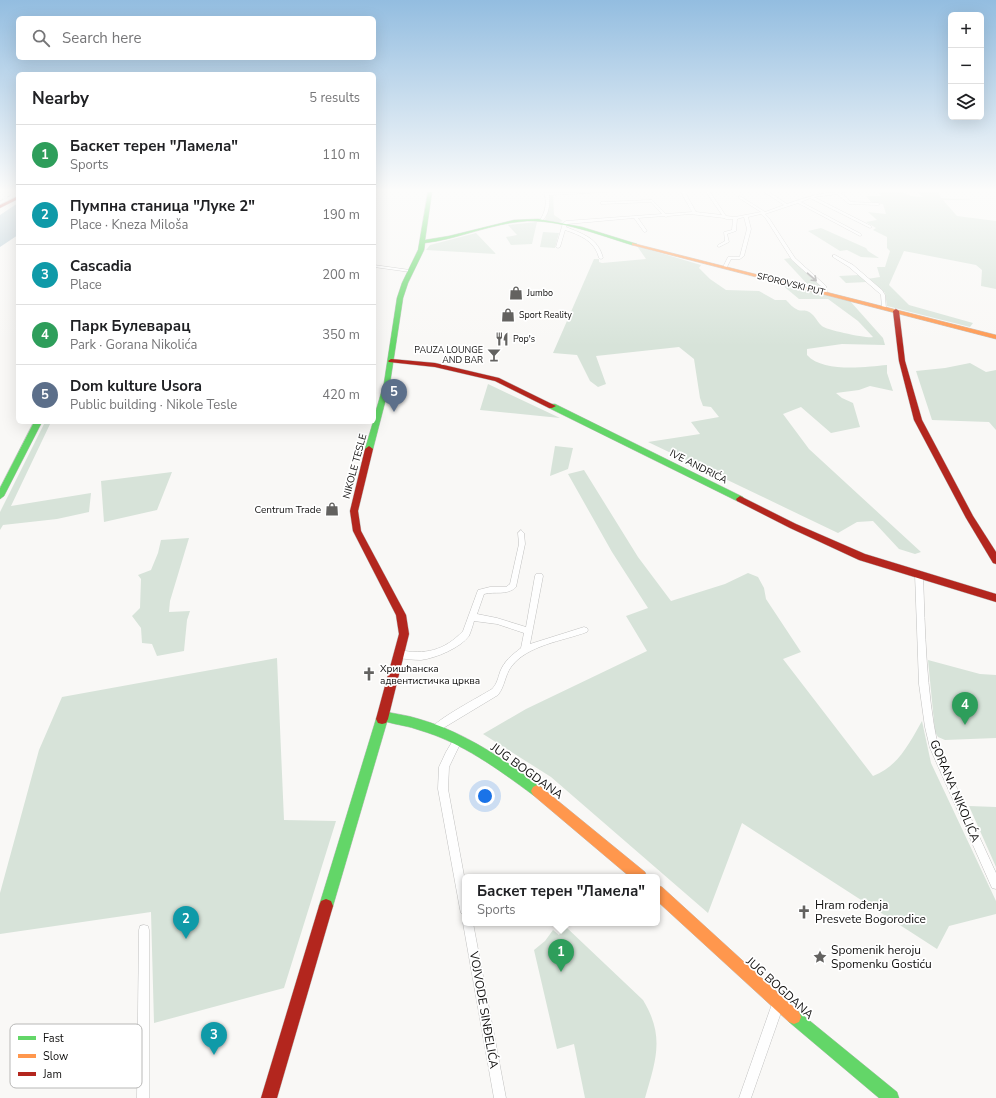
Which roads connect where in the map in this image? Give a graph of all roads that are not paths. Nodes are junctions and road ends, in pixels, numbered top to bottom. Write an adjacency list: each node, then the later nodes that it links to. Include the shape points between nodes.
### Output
1 (422, 243): 14 (street, NIKOLE TESLE)
2 (559, 243): 9 (street)
3 (595, 243): 11 (street)
4 (632, 243): 13 (street, SFOROVSKI PUT)
5 (725, 243): 8 (street)
6 (745, 243): 13 (street, via 742,256 729,258)
7 (783, 243): 15 (street, one-way to 15, via 793,259 824,287)
8 (719, 246)
9 (558, 247)
10 (834, 256): 16 (street, via 851,266 880,291 883,295)
11 (602, 258)
12 (376, 266): 14 (street)
13 (725, 267): 15 (street, SFOROVSKI PUT)
14 (410, 271): 19 (street, NIKOLE TESLE, via 398,304)
15 (825, 293): 16 (street, SFOROVSKI PUT)
16 (884, 308): 17 (street, SFOROVSKI PUT)
17 (896, 311): 18 (street, SFOROVSKI PUT); 25 (street, via 902,361 918,420 970,518)
18 (996, 337)
19 (391, 361): 21 (street, NIKOLE TESLE); 26 (street, IVE ANDRIĆA, via 442,367 506,383 862,558)
20 (37, 424): 23 (street)
21 (376, 424)
22 (376, 424): 33 (street, NIKOLE TESLE, via 355,503 354,520 362,541 404,622)
23 (0, 496)
24 (521, 533): 29 (street, via 522,544 512,588 489,588 481,592)
25 (996, 560)
26 (919, 574): 28 (street, IVE ANDRIĆA); 38 (street, GORANA NIKOLIĆA, via 922,667 934,748)
27 (539, 576): 31 (street)
28 (996, 598)
29 (472, 617): 31 (street, via 497,620); 33 (street, via 466,633 454,644 426,656)
30 (584, 630): 32 (street)
31 (528, 631): 32 (street)
32 (525, 650): 35 (street, via 508,665 495,692)
33 (399, 654): 34 (street, NIKOLE TESLE)
34 (382, 716): 35 (street, JUG BOGDANA, via 404,719); 45 (street, NIKOLE TESLE)
35 (435, 729): 36 (street, JUG BOGDANA)
36 (458, 740): 37 (street, JUG BOGDANA, via 525,783); 39 (street, via 444,767 443,788)
37 (636, 874)
38 (996, 884)
39 (462, 892)
40 (660, 895): 43 (street, JUG BOGDANA)
41 (469, 926): 46 (street, VOJVODE SINĐELIĆA)
42 (144, 930): 44 (street)
43 (778, 1004): 47 (street); 48 (street, JUG BOGDANA)
44 (143, 1098)
45 (269, 1098)
46 (500, 1098)
47 (745, 1098)
48 (891, 1098)

